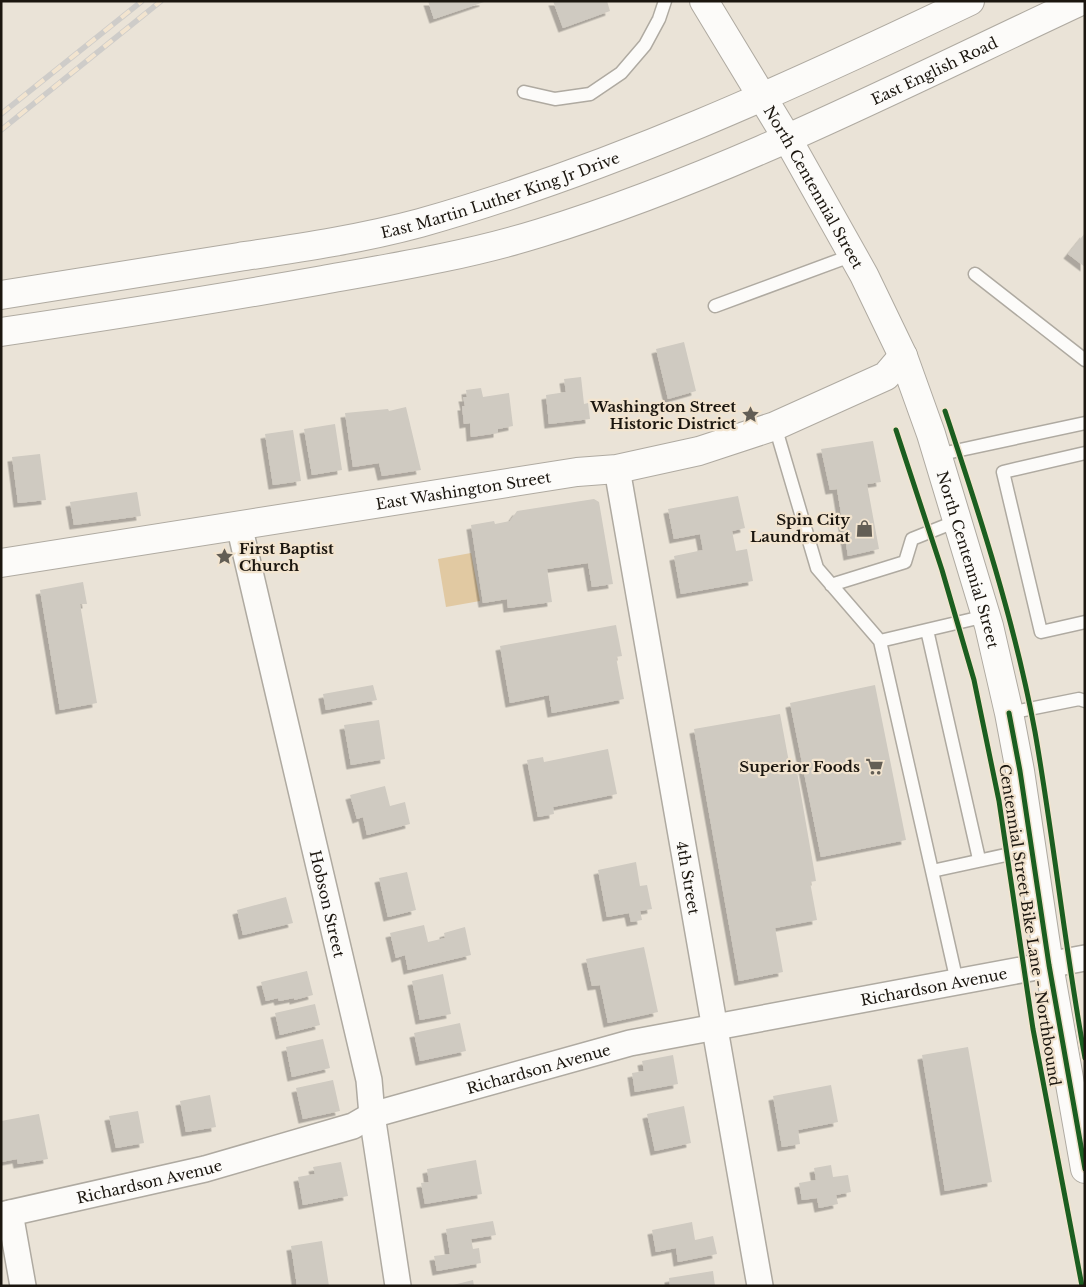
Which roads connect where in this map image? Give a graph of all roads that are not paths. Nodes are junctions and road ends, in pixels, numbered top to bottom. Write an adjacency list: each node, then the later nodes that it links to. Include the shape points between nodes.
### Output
1 (664, 1): 5 (lane, via 659,19 645,45 622,73 590,94 556,99)
2 (704, 1): 6 (main road, North Centennial Street)
3 (970, 1): 6 (main road, East Martin Luther King Jr Drive)
4 (1080, 1): 7 (main road, East English Road)
5 (524, 92)
6 (762, 97): 7 (main road, North Centennial Street); 10 (main road, East Martin Luther King Jr Drive, via 576,173 418,224 316,245)
7 (787, 138): 8 (main road, North Centennial Street); 12 (main road, via 698,178 618,208 455,256 174,306)
8 (853, 255): 11 (lane); 13 (main road, North Centennial Street)
9 (975, 274): 14 (lane)
10 (1, 295)
11 (715, 306)
12 (1, 332)
13 (903, 356): 16 (main road, East Washington Street, via 886,376); 18 (main road, North Centennial Street)
14 (1085, 360)
15 (1085, 423): 18 (lane)
16 (774, 426): 19 (main road, East Washington Street, via 699,451); 23 (lane, via 817,568)
17 (1085, 453): 25 (lane, via 1002,472 1041,632)
18 (937, 455): 20 (main road, North Centennial Street)
19 (617, 469): 21 (main road, East Washington Street, via 577,472); 36 (street, 4th Street)
20 (957, 521): 23 (lane, via 912,539 905,562); 24 (main road, North Centennial Street)
21 (239, 525): 22 (main road, East Washington Street); 37 (street, Hobson Street, via 369,1080)
22 (1, 563)
23 (831, 585): 27 (lane)
24 (986, 616): 26 (lane); 29 (main road, North Centennial Street)
25 (1085, 622)
26 (927, 630): 27 (lane); 31 (lane)
27 (880, 641): 32 (lane)
28 (1085, 701): 29 (lane, via 1079,699)
29 (1009, 713): 30 (main road, North Centennial Street)
30 (1033, 849): 31 (lane); 34 (main road, North Centennial Street)
31 (979, 859): 32 (lane)
32 (932, 871): 35 (lane)
33 (1085, 958): 34 (street, Richardson Avenue)
34 (1049, 965): 35 (street, Richardson Avenue); 38 (main road, North Centennial Street)
35 (957, 982): 36 (street, Richardson Avenue)
36 (713, 1026): 37 (street, Richardson Avenue, via 630,1043); 42 (street, 4th Street)
37 (372, 1115): 39 (street, Richardson Avenue, via 353,1126 205,1169); 41 (street, Hobson Street)
38 (1085, 1169)
39 (6, 1214): 40 (street)
40 (23, 1286)
41 (398, 1286)
42 (760, 1286)

